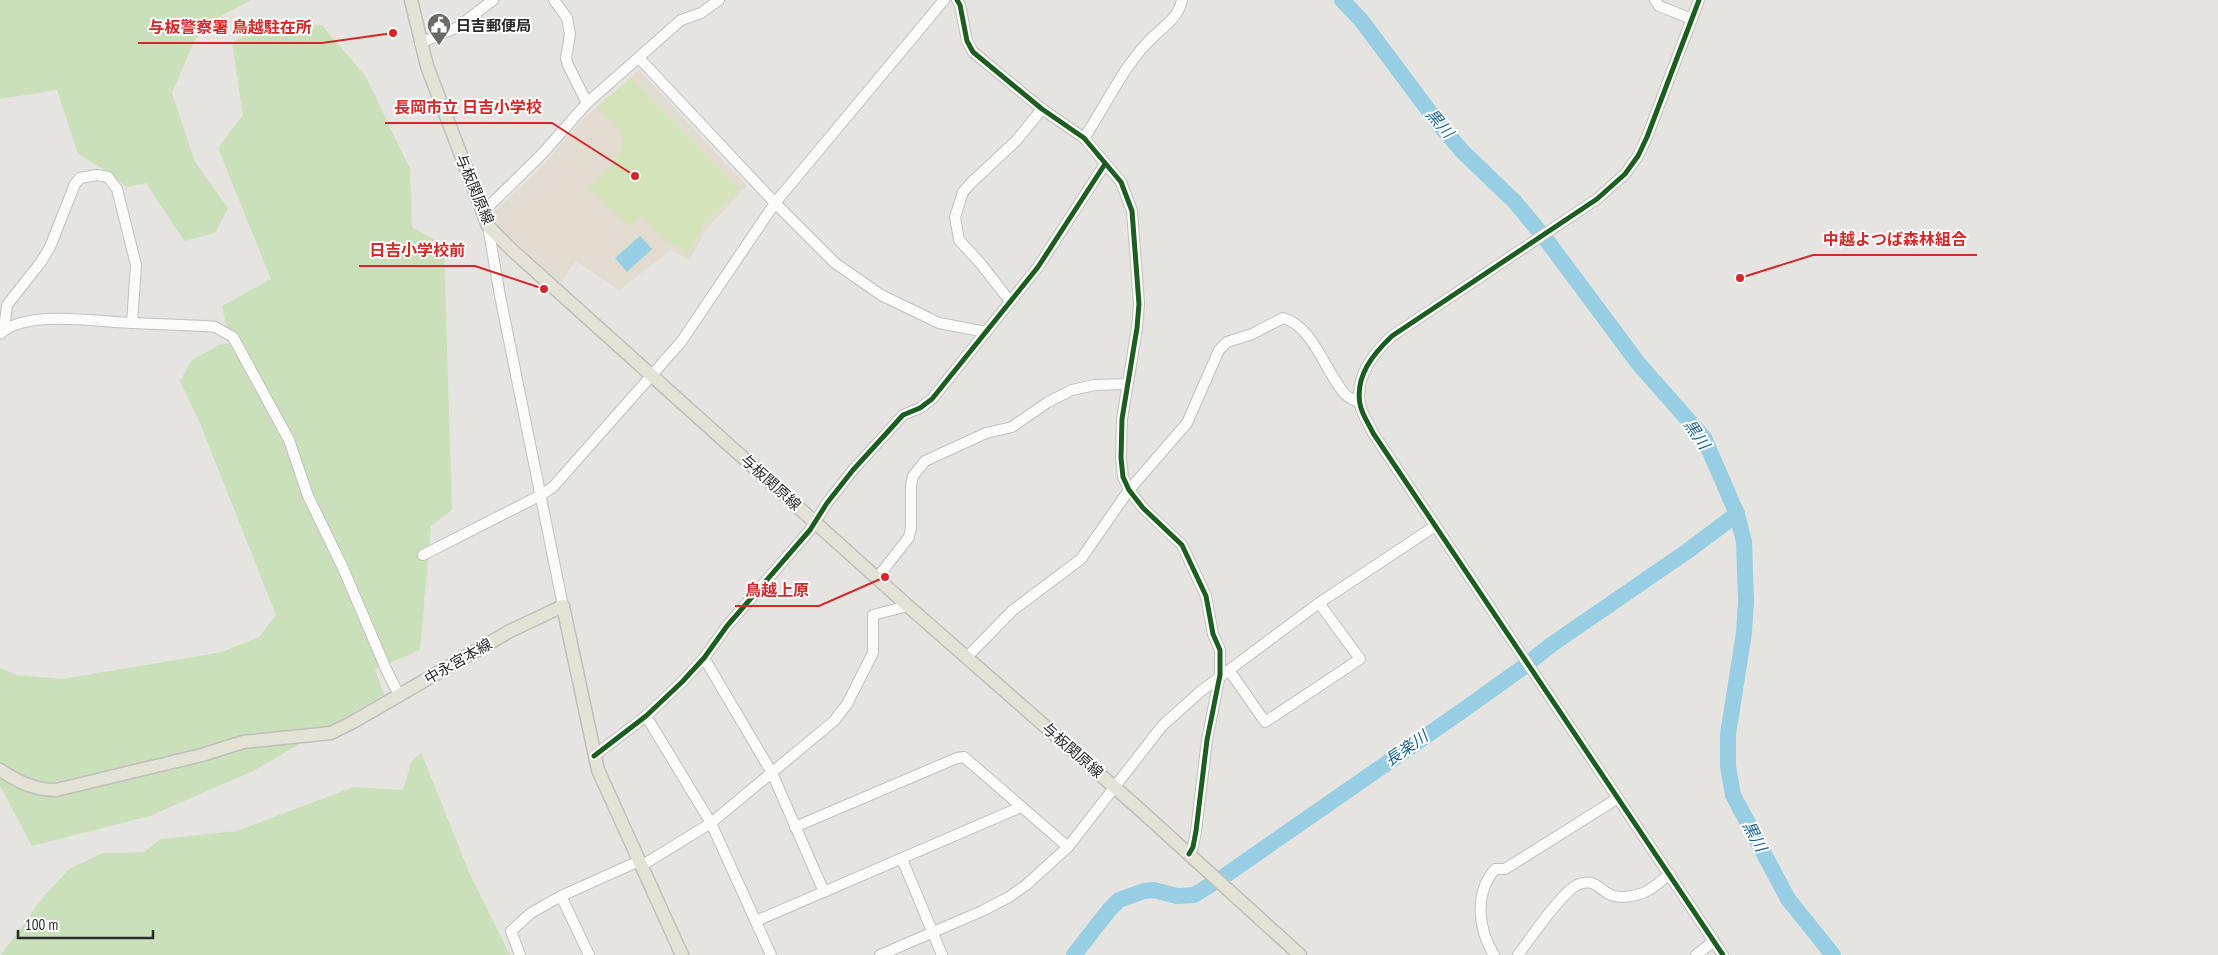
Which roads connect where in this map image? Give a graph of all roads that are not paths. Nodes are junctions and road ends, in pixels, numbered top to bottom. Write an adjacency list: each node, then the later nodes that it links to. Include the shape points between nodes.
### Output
1 (411, 0): 11 (main road, 与板関原線)
2 (493, 0): 11 (street, via 458,27)
3 (554, 0): 13 (street, via 567,18 570,34 566,58)
4 (719, 0): 12 (street, via 682,20)
5 (944, 0): 17 (street)
6 (957, 0): 14 (street, via 973,52)
7 (1182, 0): 15 (street, via 1175,16 1144,46 1131,64)
8 (1655, 0): 10 (street, via 1659,6)
9 (1699, 0): 10 (street)
10 (1692, 19): 26 (street, via 1648,137 1625,174 1558,227 1383,344 1364,370)
11 (420, 43): 18 (main road, 与板関原線)
12 (639, 58): 13 (street); 17 (street)
13 (587, 103): 18 (street, via 542,154)
14 (1042, 110): 15 (street); 20 (street, via 971,183 964,192 955,217 959,240)
15 (1084, 138): 16 (street)
16 (1105, 164): 20 (street, via 1038,267); 25 (street, via 1121,182 1132,211 1139,304)
17 (775, 203): 23 (street, via 835,263 880,295 939,323); 24 (street, via 685,336)
18 (483, 212): 19 (main road, 与板関原線)
19 (488, 226): 24 (main road, 与板関原線); 28 (street)
20 (1009, 300): 23 (street)
21 (132, 323): 22 (street, via 46,320 26,322); 22 (street, via 136,265 128,229 114,183 108,177 97,175 80,178 75,184 50,247 7,305); 39 (street, via 210,326 233,337 289,440 308,496)
22 (2, 332)
23 (986, 332): 29 (street, via 932,399 903,414 859,463)
24 (653, 375): 28 (street, via 553,487); 29 (main road, 与板関原線)
25 (1127, 384): 27 (street, via 1121,458 1123,477); 32 (street, via 1072,390 1012,427 986,433 918,467 912,481 909,537)
26 (1360, 403): 27 (street, via 1344,393 1305,332 1296,323 1283,318 1227,342 1219,350 1187,423); 30 (street, via 1373,433)
27 (1129, 490): 36 (street, via 1081,559 1014,610); 38 (street, via 1182,545 1206,596)
28 (541, 495): 31 (street); 34 (street)
29 (815, 522): 32 (main road, 与板関原線); 37 (street)
30 (1435, 526): 33 (street); 45 (street)
31 (423, 555)
32 (878, 577): 35 (main road, 与板関原線)
33 (1319, 602): 38 (street); 38 (street, via 1360,659 1266,722)
34 (563, 606): 39 (main road, 中永宮本線, via 510,631); 41 (main road)
35 (908, 606): 36 (main road, 与板関原線); 43 (street, via 873,615 874,653 847,704 834,721)
36 (967, 657): 44 (main road, 与板関原線)
37 (704, 658): 40 (street); 43 (street)
38 (1225, 673): 44 (street, via 1162,726); 50 (street, via 1207,740 1196,831)
39 (399, 695): 42 (main road, 中永宮本線, via 332,732 249,741 56,790 30,787)
40 (646, 716): 41 (street); 47 (street)
41 (594, 756): 52 (main road, via 605,790)
42 (0, 770)
43 (772, 773): 47 (street); 48 (street)
44 (1114, 786): 49 (street); 50 (main road, 与板関原線)
45 (1618, 798): 53 (street); 66 (street, via 1505,869 1495,869 1489,876 1480,917 1482,930)
46 (1021, 807): 48 (street, via 964,757); 49 (street); 51 (street)
47 (711, 823): 52 (street); 56 (street)
48 (795, 827): 54 (street)
49 (1068, 847): 57 (street, via 1008,898)
50 (1189, 854): 65 (main road, 与板関原線)
51 (902, 859): 54 (street); 57 (street)
52 (640, 864): 55 (street); 61 (main road)
53 (1670, 874): 58 (street); 67 (street, via 1645,892 1625,896 1611,895 1593,883 1577,885 1548,914)
54 (824, 892): 56 (street)
55 (561, 896): 59 (street, via 531,913 511,931); 60 (street)
56 (756, 921): 62 (street)
57 (934, 933): 63 (street); 64 (street)
58 (1714, 941): 68 (street); 69 (street)
59 (520, 955)
60 (589, 955)
61 (682, 955)
62 (771, 955)
63 (880, 955)
64 (942, 955)
65 (1300, 955)
66 (1494, 955)
67 (1518, 955)
68 (1696, 955)
69 (1723, 955)

